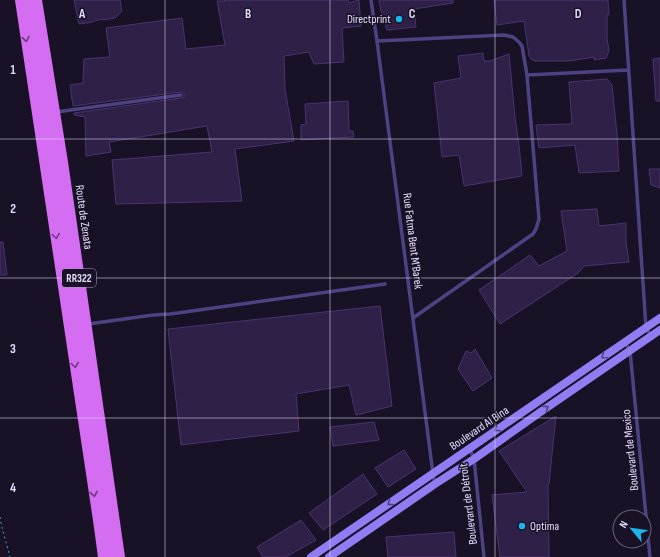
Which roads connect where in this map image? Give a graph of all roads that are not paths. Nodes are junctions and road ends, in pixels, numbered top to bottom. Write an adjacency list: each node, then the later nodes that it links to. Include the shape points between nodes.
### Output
1 (20, 0): 26 (main road, RR322, one-way to 26)
2 (29, 0): 27 (main road, Route de Zenata / RR322)
3 (34, 0): 28 (main road, Route de Zenata / RR322)
4 (37, 0): 11 (main road, Route de Zenata / RR322)
5 (371, 0): 7 (lane, Rue Fatma Bent M'Barek)
6 (624, 0): 8 (lane)
7 (377, 41): 9 (lane, via 504,35 513,37 522,46); 13 (lane, Rue Fatma Bent M'Barek)
8 (629, 70): 9 (lane); 16 (lane)
9 (527, 75): 13 (lane, via 539,219 536,229 533,234)
10 (181, 95): 11 (lane)
11 (55, 112): 15 (main road, Route de Zenata / RR322)
12 (385, 284): 15 (lane)
13 (413, 318): 23 (lane, Rue Fatma Bent M'Barek)
14 (660, 318): 16 (main road, Boulevard Al Bina)
15 (86, 324): 29 (main road, Route de Zenata / RR322)
16 (646, 328): 18 (lane); 19 (main road, Boulevard Al Bina)
17 (660, 330): 18 (main road, Boulevard Al Bina)
18 (650, 336): 20 (main road, Boulevard Al Bina)
19 (625, 342): 20 (lane, Boulevard de Mexico); 21 (main road, Boulevard Al Bina, one-way to 21)
20 (630, 351): 22 (main road, Boulevard Al Bina, one-way to 20); 32 (lane, Boulevard de Mexico)
21 (469, 448): 22 (lane, Boulevard de Détroit); 23 (main road, Boulevard Al Bina)
22 (474, 459): 24 (main road, Boulevard Al Bina); 31 (lane, Boulevard de Détroit)
23 (432, 474): 24 (lane, Rue Fatma Bent M'Barek); 25 (main road, Boulevard Al Bina, one-way to 25)
24 (435, 484): 30 (main road, Boulevard Al Bina)
25 (313, 556)
26 (103, 557)
27 (112, 557)
28 (116, 557)
29 (120, 557)
30 (329, 557)
31 (484, 557)
32 (650, 557)

